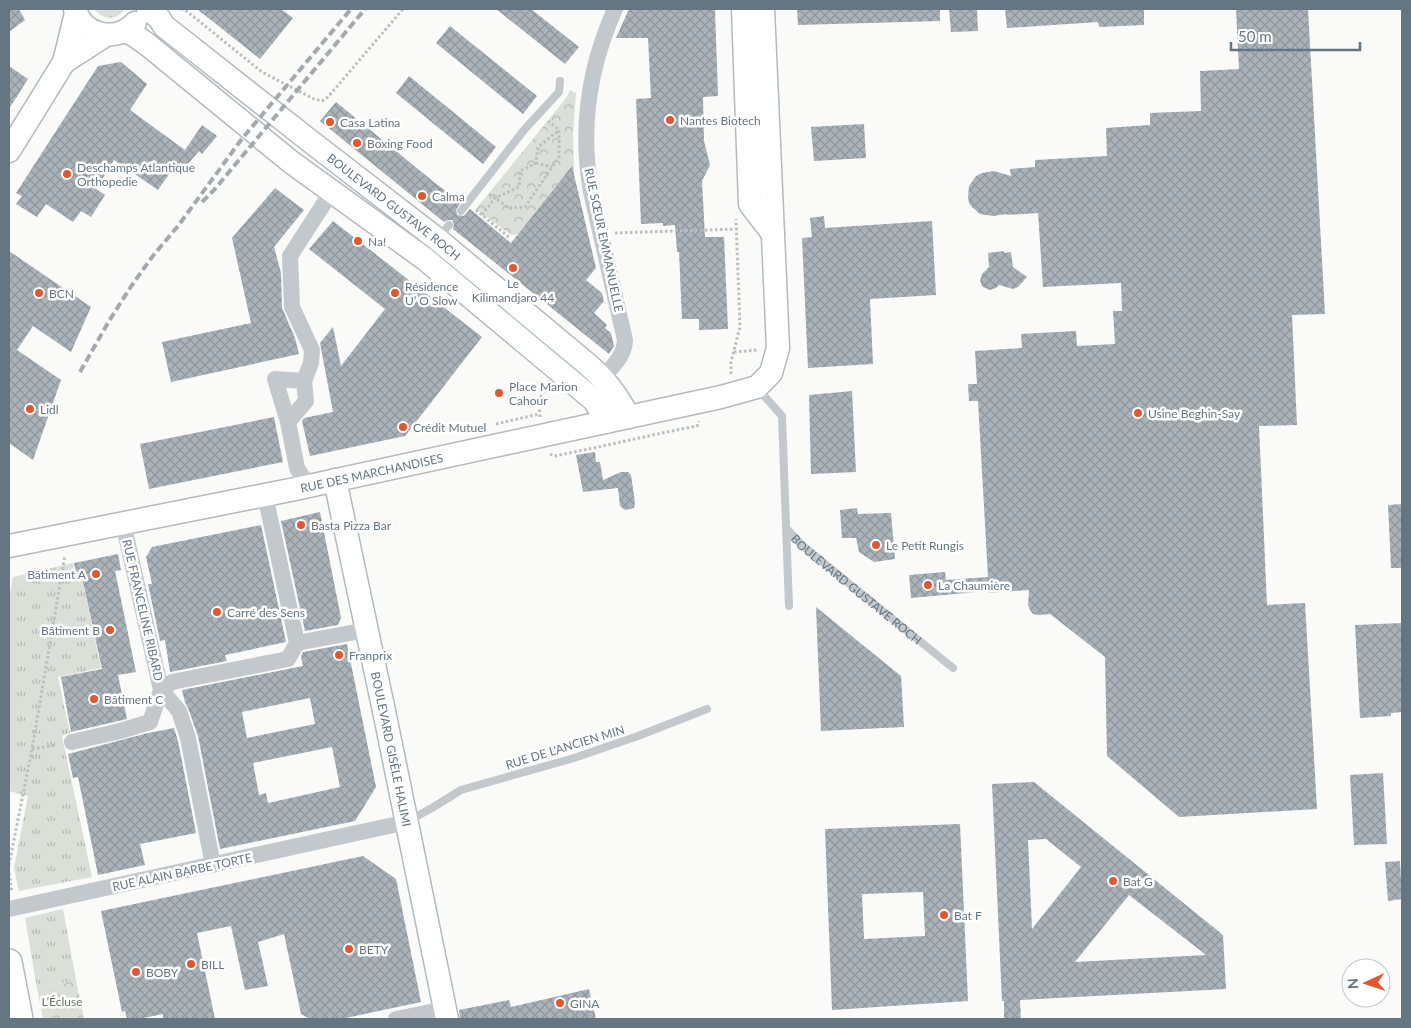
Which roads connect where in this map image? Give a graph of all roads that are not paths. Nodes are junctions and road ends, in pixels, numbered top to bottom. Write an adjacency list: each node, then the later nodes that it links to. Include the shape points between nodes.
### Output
1 (143, 9): 7 (street, via 137,21)
2 (148, 9): 14 (street, BOULEVARD GUSTAVE ROCH, via 164,26 310,141 443,232)
3 (615, 9): 16 (street, RUE SŒUR EMMANUELLE, via 599,50 588,108 587,168 626,340 619,359)
4 (743, 9): 13 (street, via 750,204)
5 (763, 9): 13 (street)
6 (75, 11): 7 (street, BOULEVARD GUSTAVE ROCH, via 88,29); 8 (street)
7 (116, 33): 8 (street); 11 (street, BOULEVARD GUSTAVE ROCH, via 134,35 148,45 291,162)
8 (64, 62): 10 (street)
9 (560, 81): 12 (lane, via 559,92 524,130)
10 (9, 151)
11 (332, 191): 15 (street, BOULEVARD GUSTAVE ROCH); 17 (street, via 290,256 292,306 312,350)
12 (461, 211)
13 (773, 234): 18 (street, via 778,348 771,373)
14 (487, 281): 15 (street); 16 (street, BOULEVARD GUSTAVE ROCH)
15 (474, 299): 21 (street, BOULEVARD GUSTAVE ROCH, via 595,401)
16 (603, 378): 19 (street, BOULEVARD GUSTAVE ROCH)
17 (304, 381): 20 (street, via 306,401); 20 (street, via 276,379)
18 (757, 387): 19 (street, RUE DES MARCHANDISES, via 730,385); 26 (lane, BOULEVARD GUSTAVE ROCH, via 782,416)
19 (629, 417): 21 (street, RUE DES MARCHANDISES)
20 (288, 422): 23 (street, via 297,468)
21 (606, 422): 22 (street, RUE DES MARCHANDISES)
22 (335, 480): 23 (street, RUE DES MARCHANDISES); 29 (street, BOULEVARD GISÈLE HALIMI)
23 (308, 486): 24 (street, RUE DES MARCHANDISES)
24 (266, 495): 25 (street, RUE DES MARCHANDISES); 30 (street)
25 (123, 523): 27 (street, RUE DES MARCHANDISES); 32 (street, RUE FRANCELINE RIBARD)
26 (787, 529): 28 (lane); 31 (lane, BOULEVARD GUSTAVE ROCH, via 836,574)
27 (9, 546)
28 (789, 606)
29 (366, 630): 30 (street); 35 (street, BOULEVARD GISÈLE HALIMI)
30 (297, 644): 32 (street, via 288,659 172,682)
31 (953, 668)
32 (161, 690): 34 (street, via 150,722); 36 (street, RUE FRANCELINE RIBARD, via 179,710 188,738)
33 (707, 709): 35 (lane, RUE DE L'ANCIEN MIN, via 574,758 461,790)
34 (72, 742)
35 (407, 822): 36 (street, RUE ALAIN BARBE TORTE); 39 (street, BOULEVARD GISÈLE HALIMI)
36 (213, 865): 37 (street, RUE ALAIN BARBE TORTE)
37 (9, 909)
38 (9, 962): 40 (main road)
39 (446, 1014): 41 (street)
40 (20, 1019)
41 (396, 1019)

